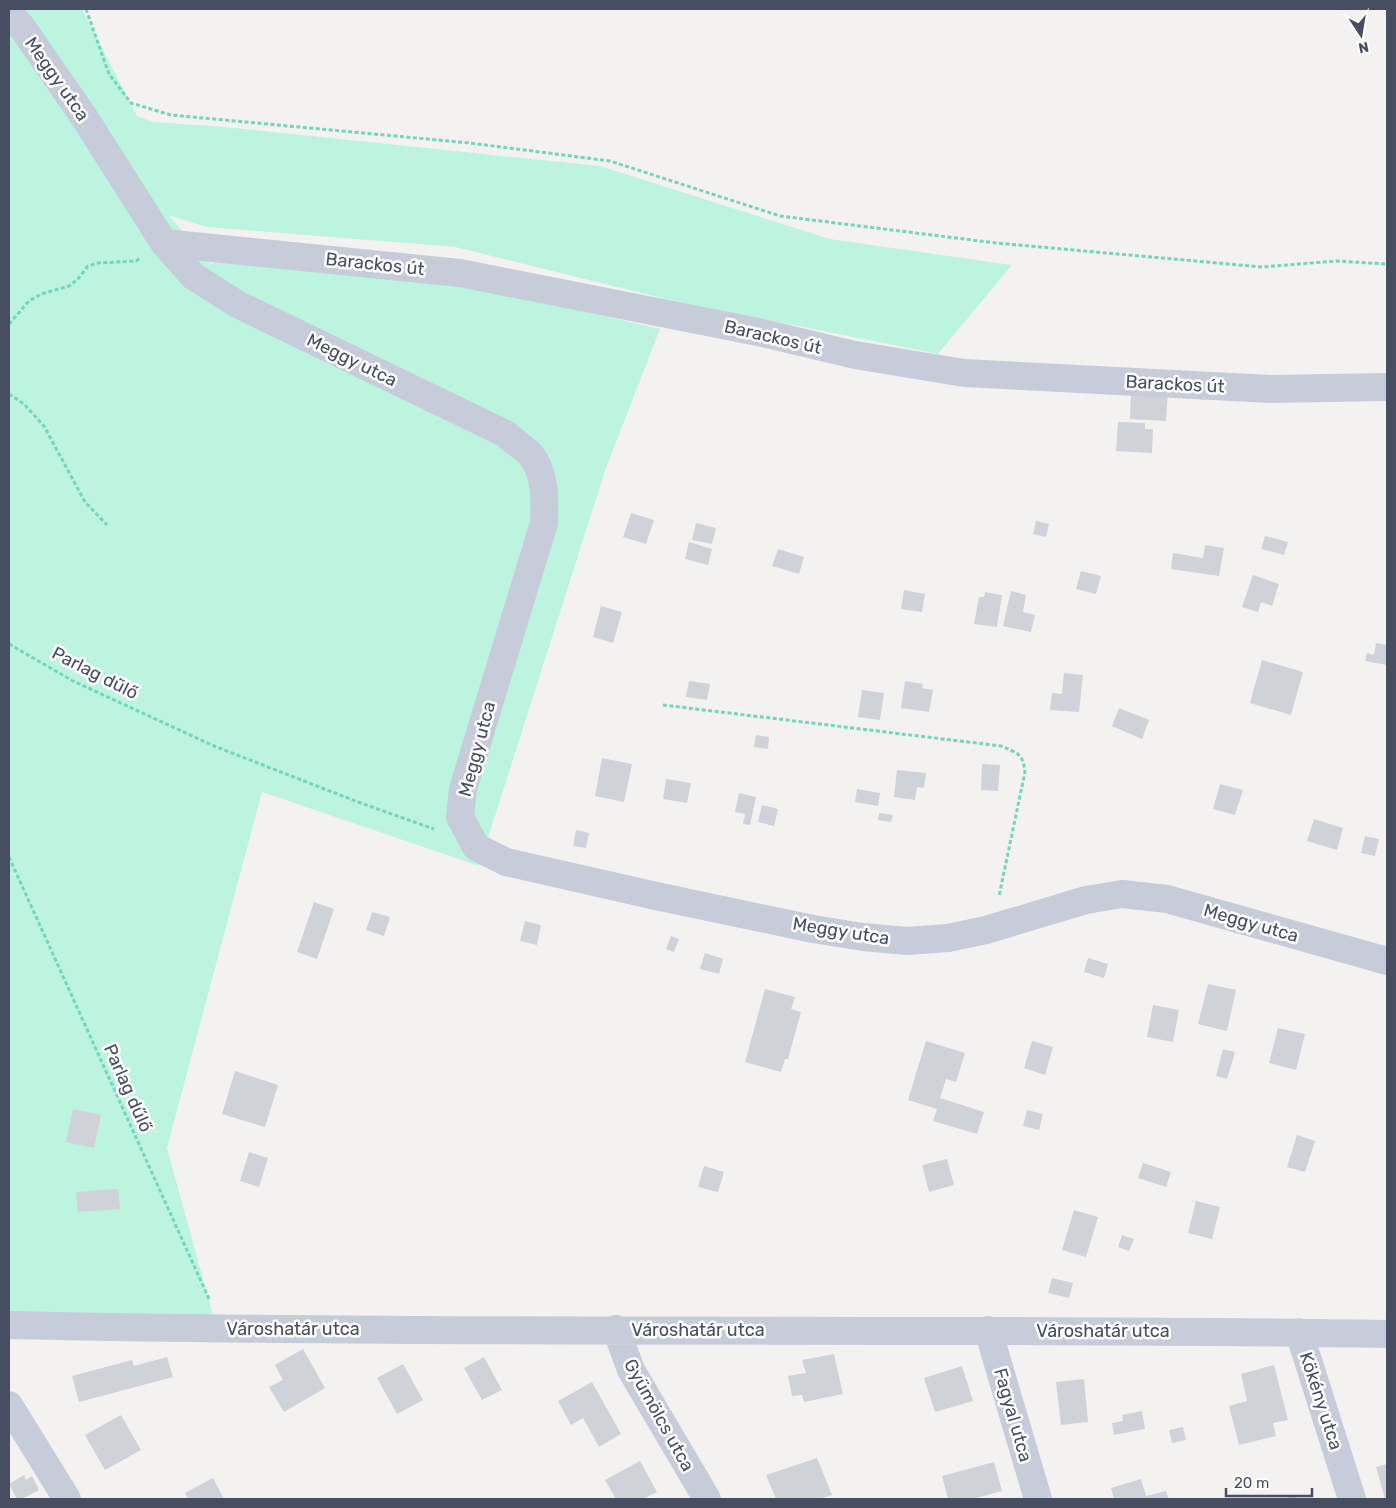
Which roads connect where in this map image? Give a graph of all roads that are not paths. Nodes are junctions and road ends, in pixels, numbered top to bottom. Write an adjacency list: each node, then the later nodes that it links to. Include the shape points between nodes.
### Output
1 (9, 13): 2 (street, Meggy utca, via 84,117)
2 (164, 244): 3 (street, Barackos út, via 460,272 758,332 855,356 964,373 1270,389); 4 (street, Meggy utca, via 193,276 237,304 506,434 531,455 538,468 545,502 544,522 463,789 460,817 476,847 506,862 862,937 907,941 940,939 986,930 1086,900 1122,894 1167,899)
3 (1387, 387)
4 (1387, 961)
5 (9, 1324): 6 (street, Városhatár utca, via 223,1329)
6 (616, 1329): 7 (street, Városhatár utca); 12 (street, Gyümölcs utca, via 631,1370)
7 (988, 1330): 8 (street, Városhatár utca); 13 (street, Fagyal utca)
8 (1299, 1332): 9 (street, Városhatár utca); 14 (street, Kökény utca)
9 (1387, 1334)
10 (9, 1404): 11 (street)
11 (67, 1499)
12 (707, 1499)
13 (1038, 1499)
14 (1352, 1499)

